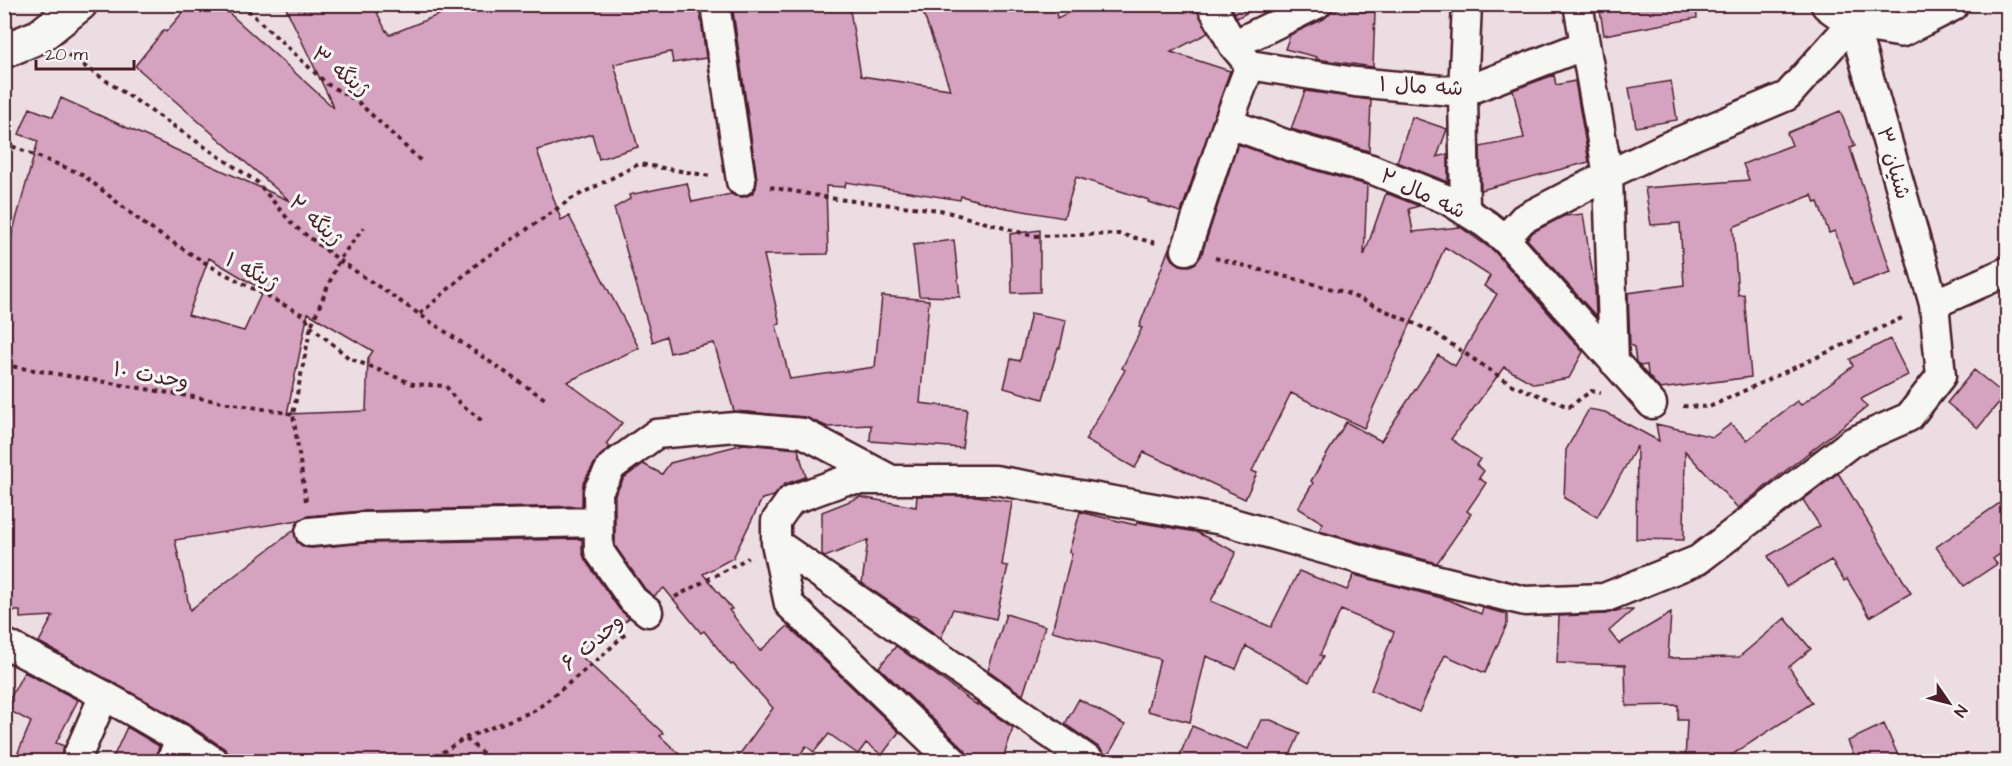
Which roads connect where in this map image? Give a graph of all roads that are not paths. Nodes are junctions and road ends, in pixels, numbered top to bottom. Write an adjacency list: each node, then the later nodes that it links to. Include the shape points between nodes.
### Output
1 (80, 4): 10 (street, via 40,36)
2 (715, 4): 15 (street)
3 (1210, 4): 11 (street)
4 (1467, 4): 12 (street)
5 (1578, 4): 9 (street)
6 (1952, 4): 8 (street, via 1901,30)
7 (1314, 5): 11 (street)
8 (1841, 13): 14 (street, via 1787,96); 20 (street, شنیان ۳)
9 (1585, 45): 12 (street, شه مال ۱); 14 (street)
10 (4, 51)
11 (1242, 55): 12 (street, شه مال ۱, via 1355,82); 13 (street)
12 (1463, 92): 16 (street)
13 (1228, 123): 16 (street, شه مال ۲, via 1371,169 1448,200); 18 (street)
14 (1608, 175): 17 (street, via 1523,219); 21 (street)
15 (741, 181)
16 (1465, 211): 17 (street, شه مال ۲)
17 (1505, 239): 21 (street, شه مال ۲)
18 (1186, 250)
19 (2007, 271): 20 (street)
20 (1934, 304): 23 (street, شنیان ۳, via 1941,376 1909,417 1852,442 1698,560 1604,598 1524,601 1222,520 995,480)
21 (1614, 362): 22 (street, شه مال ۲)
22 (1652, 404)
23 (892, 480): 24 (street, via 803,433 735,427 656,434 611,467 598,491); 26 (street, شنیان ۳, via 846,480 791,500 776,521)
24 (598, 522): 25 (street); 27 (street, via 599,551 633,600)
25 (310, 532)
26 (776, 543): 33 (street, via 789,604); 34 (street)
27 (648, 612)
28 (4, 643): 29 (street)
29 (104, 695): 30 (street); 31 (street)
30 (175, 750): 32 (street)
31 (75, 762)
32 (215, 762)
33 (954, 762)
34 (1090, 762)

